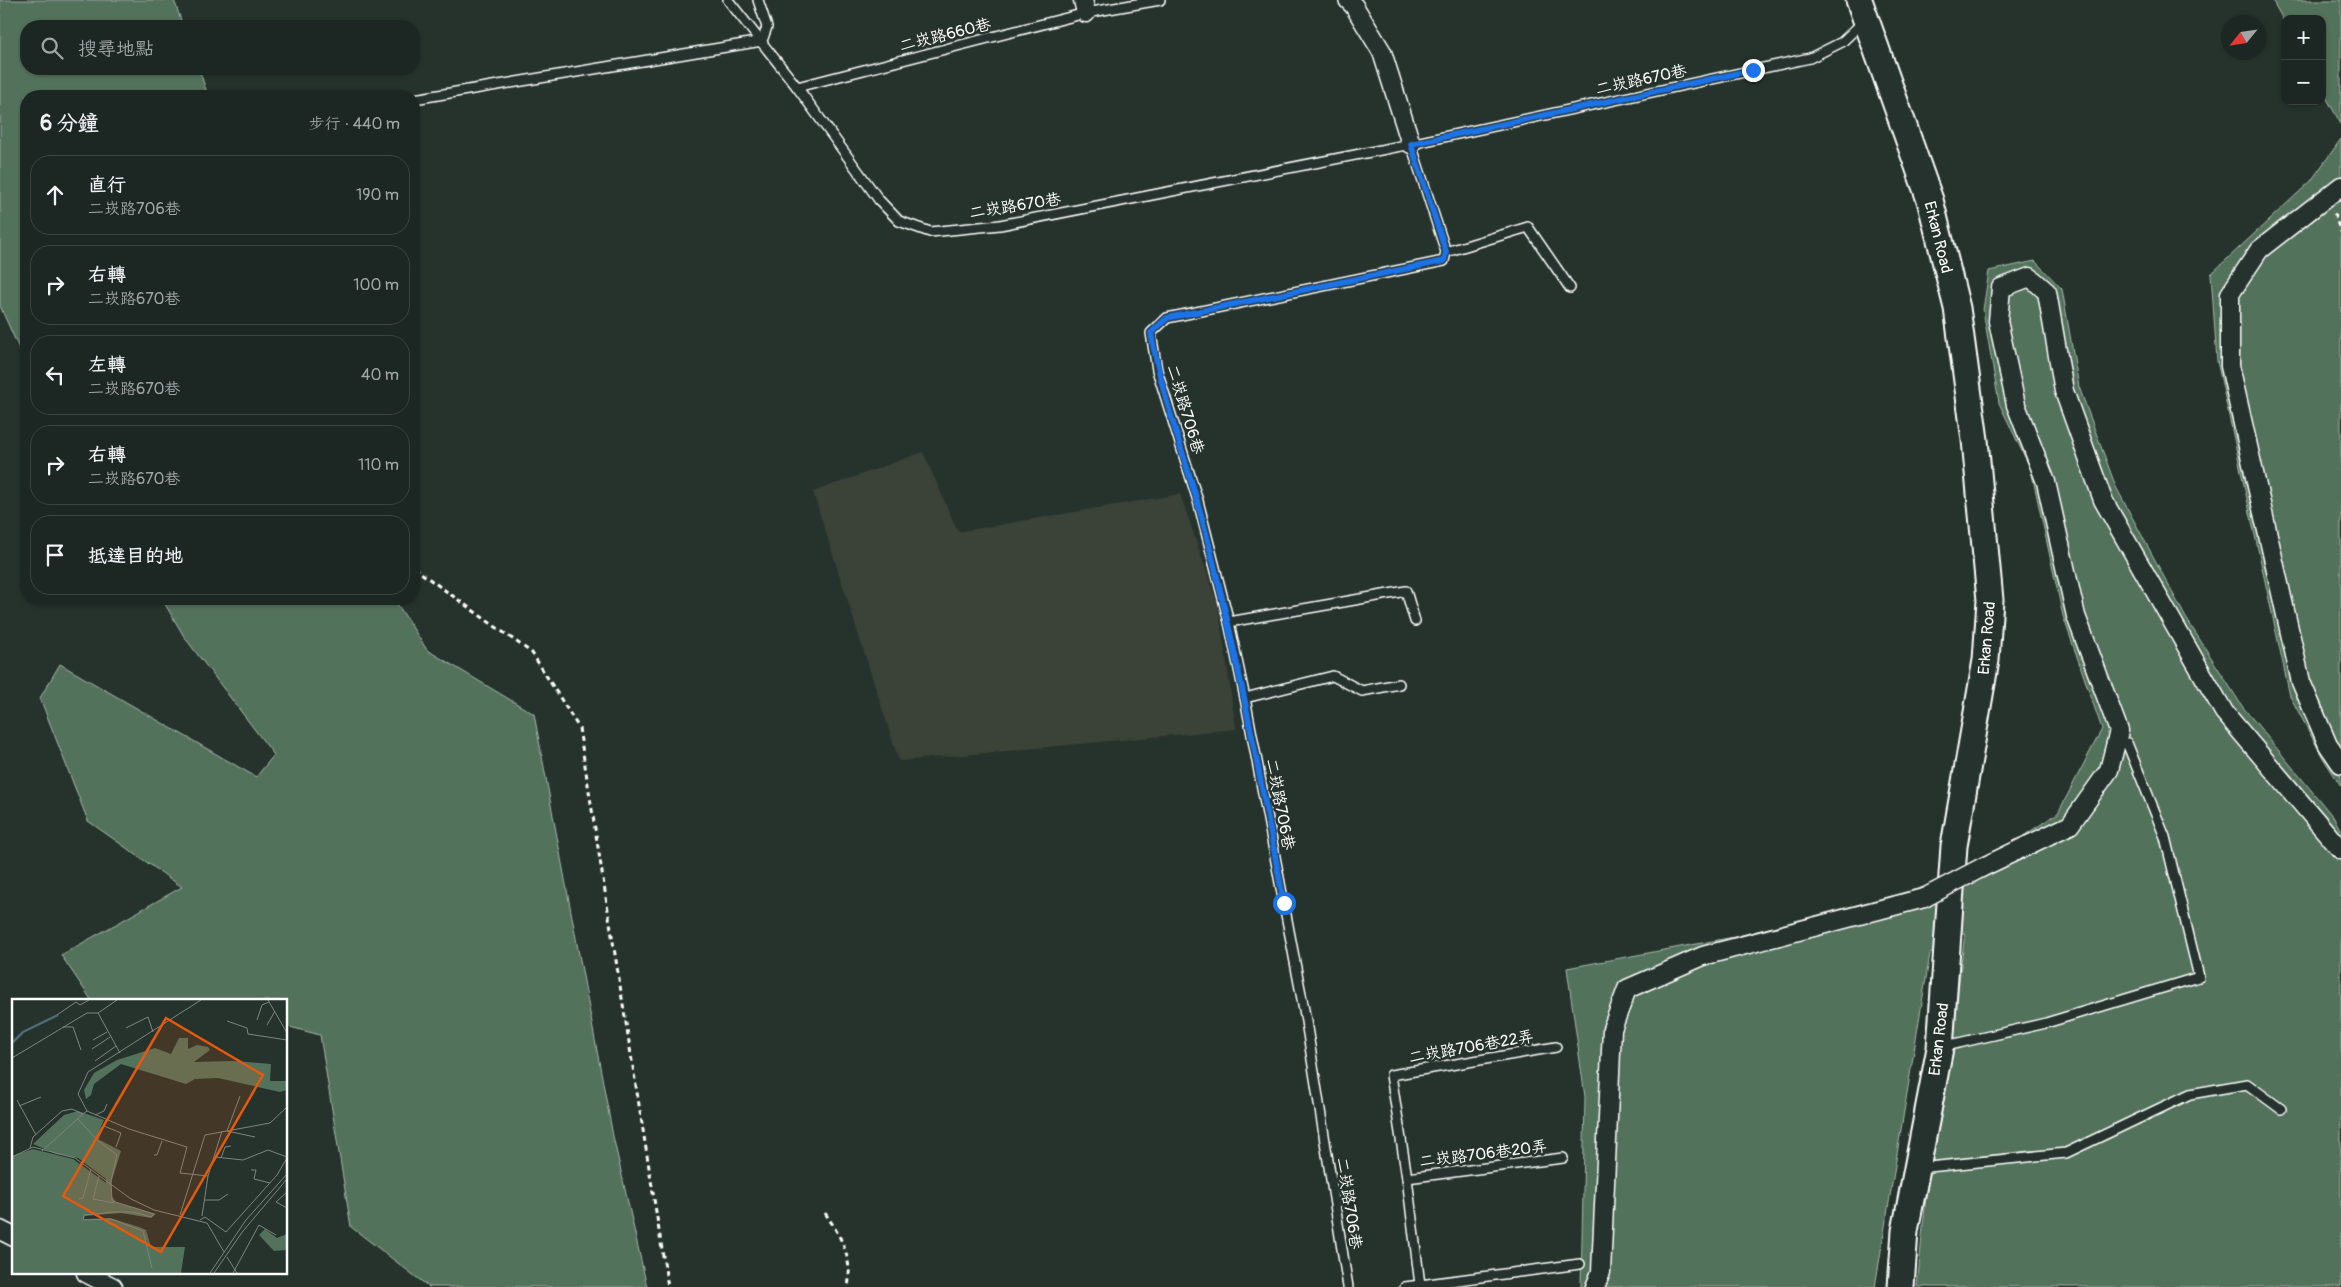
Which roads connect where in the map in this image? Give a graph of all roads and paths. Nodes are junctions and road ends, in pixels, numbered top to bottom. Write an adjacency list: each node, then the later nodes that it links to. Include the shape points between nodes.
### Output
1 (728, 0): 7 (lane, 二崁路670巷)
2 (758, 0): 7 (lane, via 767,27)
3 (1160, 0): 5 (lane, 二崁路660巷)
4 (1348, 0): 10 (street, via 1382,52)
5 (1084, 6): 8 (lane, 二崁路660巷)
6 (1862, 9): 10 (lane, 二崁路670巷, via 1842,42 1810,58); 23 (street, Erkan Road, via 1930,200 1957,308 1975,440 1990,600 1986,660 1954,846)
7 (762, 41): 8 (lane, 二崁路670巷); 9 (lane)
8 (797, 87): 10 (lane, 二崁路670巷, via 879,200 899,221 930,232 1000,225)
9 (420, 98)
10 (1411, 144): 12 (lane)
11 (2341, 186): 20 (street, via 2259,250 2230,294 2230,366 2301,682 2328,744)
12 (1446, 252): 13 (lane, via 1528,227); 16 (lane, 二崁路706巷, via 1444,261 1167,318 1151,333 1157,370 1198,500)
13 (1570, 288)
14 (420, 572): 35 (path, via 532,653 579,728)
15 (1415, 621): 16 (lane, via 1406,591)
16 (1229, 622): 18 (lane, 二崁路706巷)
17 (1399, 684): 18 (lane, via 1362,691 1333,676)
18 (1245, 698): 37 (lane, 二崁路706巷, via 1305,1015)
19 (2127, 743): 23 (lane, via 2165,837 2199,977 2046,1024)
20 (2341, 764)
21 (2341, 850): 39 (street, bridge, via 2224,712 2103,500 2064,391 2046,292 2030,277 2001,288 1998,320 2016,405 2046,482 2076,616 2119,730 2109,770 2070,825 1924,898 1703,956 1627,989 1612,1029 1602,1272)
22 (1556, 1047): 27 (lane, 二崁路706巷22弄, via 1391,1075)
23 (1940, 1048): 26 (street, Erkan Road)
24 (2281, 1109): 26 (lane, via 2247,1084 2190,1094 2066,1153)
25 (1563, 1158): 27 (lane, 二崁路706巷20弄)
26 (1916, 1168): 40 (street, Erkan Road, via 1905,1231)
27 (1407, 1178): 33 (lane)
28 (825, 1213): 36 (path, via 839,1233 851,1271)
29 (0, 1230): 30 (street)
30 (12, 1236)
31 (1580, 1264): 33 (lane)
32 (88, 1274): 34 (street)
33 (1420, 1285): 38 (lane)
34 (113, 1287)
35 (668, 1287)
36 (848, 1287)
37 (1348, 1287)
38 (1405, 1287)
39 (1595, 1287)
40 (1901, 1287)

